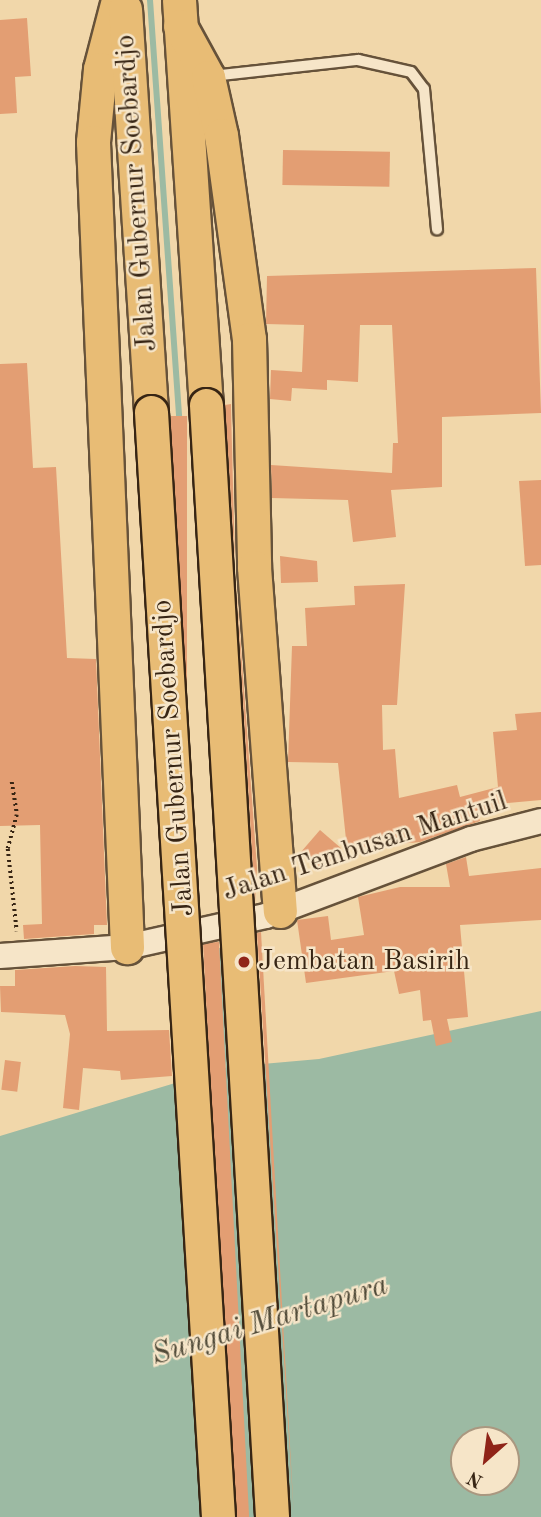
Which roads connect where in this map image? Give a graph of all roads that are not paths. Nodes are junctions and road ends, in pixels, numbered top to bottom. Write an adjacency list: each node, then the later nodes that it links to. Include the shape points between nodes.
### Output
1 (118, 0): 7 (highway, via 95,101)
2 (124, 0): 6 (highway, Jalan Gubernur Soebardjo)
3 (180, 13): 4 (highway); 13 (highway, Jalan Gubernur Soebardjo, bridge)
4 (208, 77): 5 (lane, via 358,60 411,72 424,89); 9 (highway, via 250,339 254,567)
5 (437, 229)
6 (146, 319): 7 (highway); 12 (highway, Jalan Gubernur Soebardjo, bridge)
7 (101, 320): 10 (highway)
8 (541, 821): 9 (street, Jalan Tembusan Mantuil, via 471,839)
9 (280, 911): 10 (street, Jalan Tembusan Mantuil)
10 (127, 947): 11 (street, Jalan Tembusan Mantuil)
11 (10, 956)
12 (218, 1517)
13 (272, 1517)

